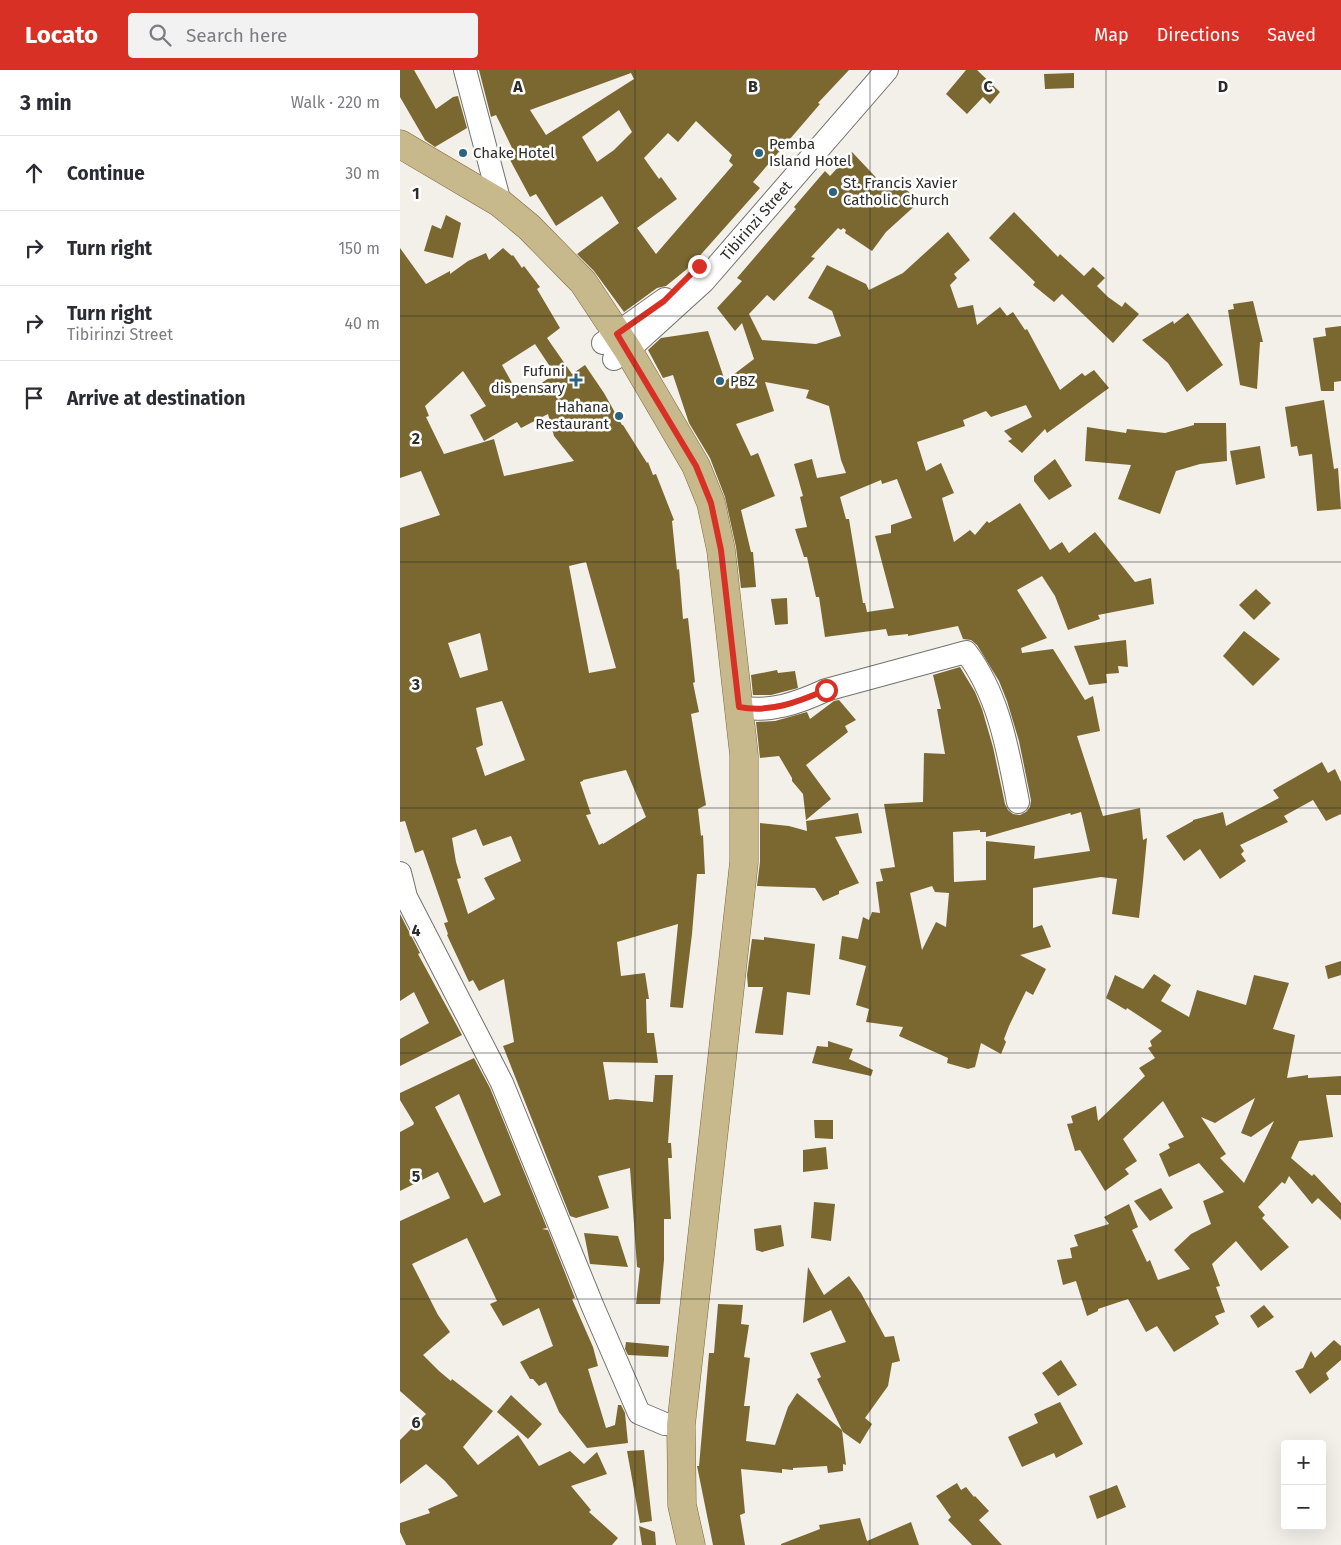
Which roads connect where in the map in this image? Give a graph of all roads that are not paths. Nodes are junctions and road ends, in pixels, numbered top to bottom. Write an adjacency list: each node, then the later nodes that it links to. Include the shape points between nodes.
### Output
1 (465, 70): 6 (street)
2 (870, 70): 7 (street, Tibirinzi Street, via 699,266)
3 (887, 70): 7 (street, Tibirinzi Street, via 704,281)
4 (400, 144): 6 (main road)
5 (400, 160): 7 (main road, via 512,231)
6 (500, 203): 7 (main road, via 582,282)
7 (615, 346): 8 (main road, via 696,466 711,503 721,550); 11 (main road, via 680,473 694,508 704,553 727,756 727,861)
8 (739, 707): 9 (street, via 754,710 781,707 826,690 966,652 980,670 1005,736); 13 (main road, via 744,755 744,862 682,1425 682,1505)
9 (1018, 802)
10 (400, 872): 11 (street, via 406,896 502,1083 639,1413)
11 (665, 1424): 12 (main road, via 665,1507)
12 (673, 1545)
13 (691, 1545)

